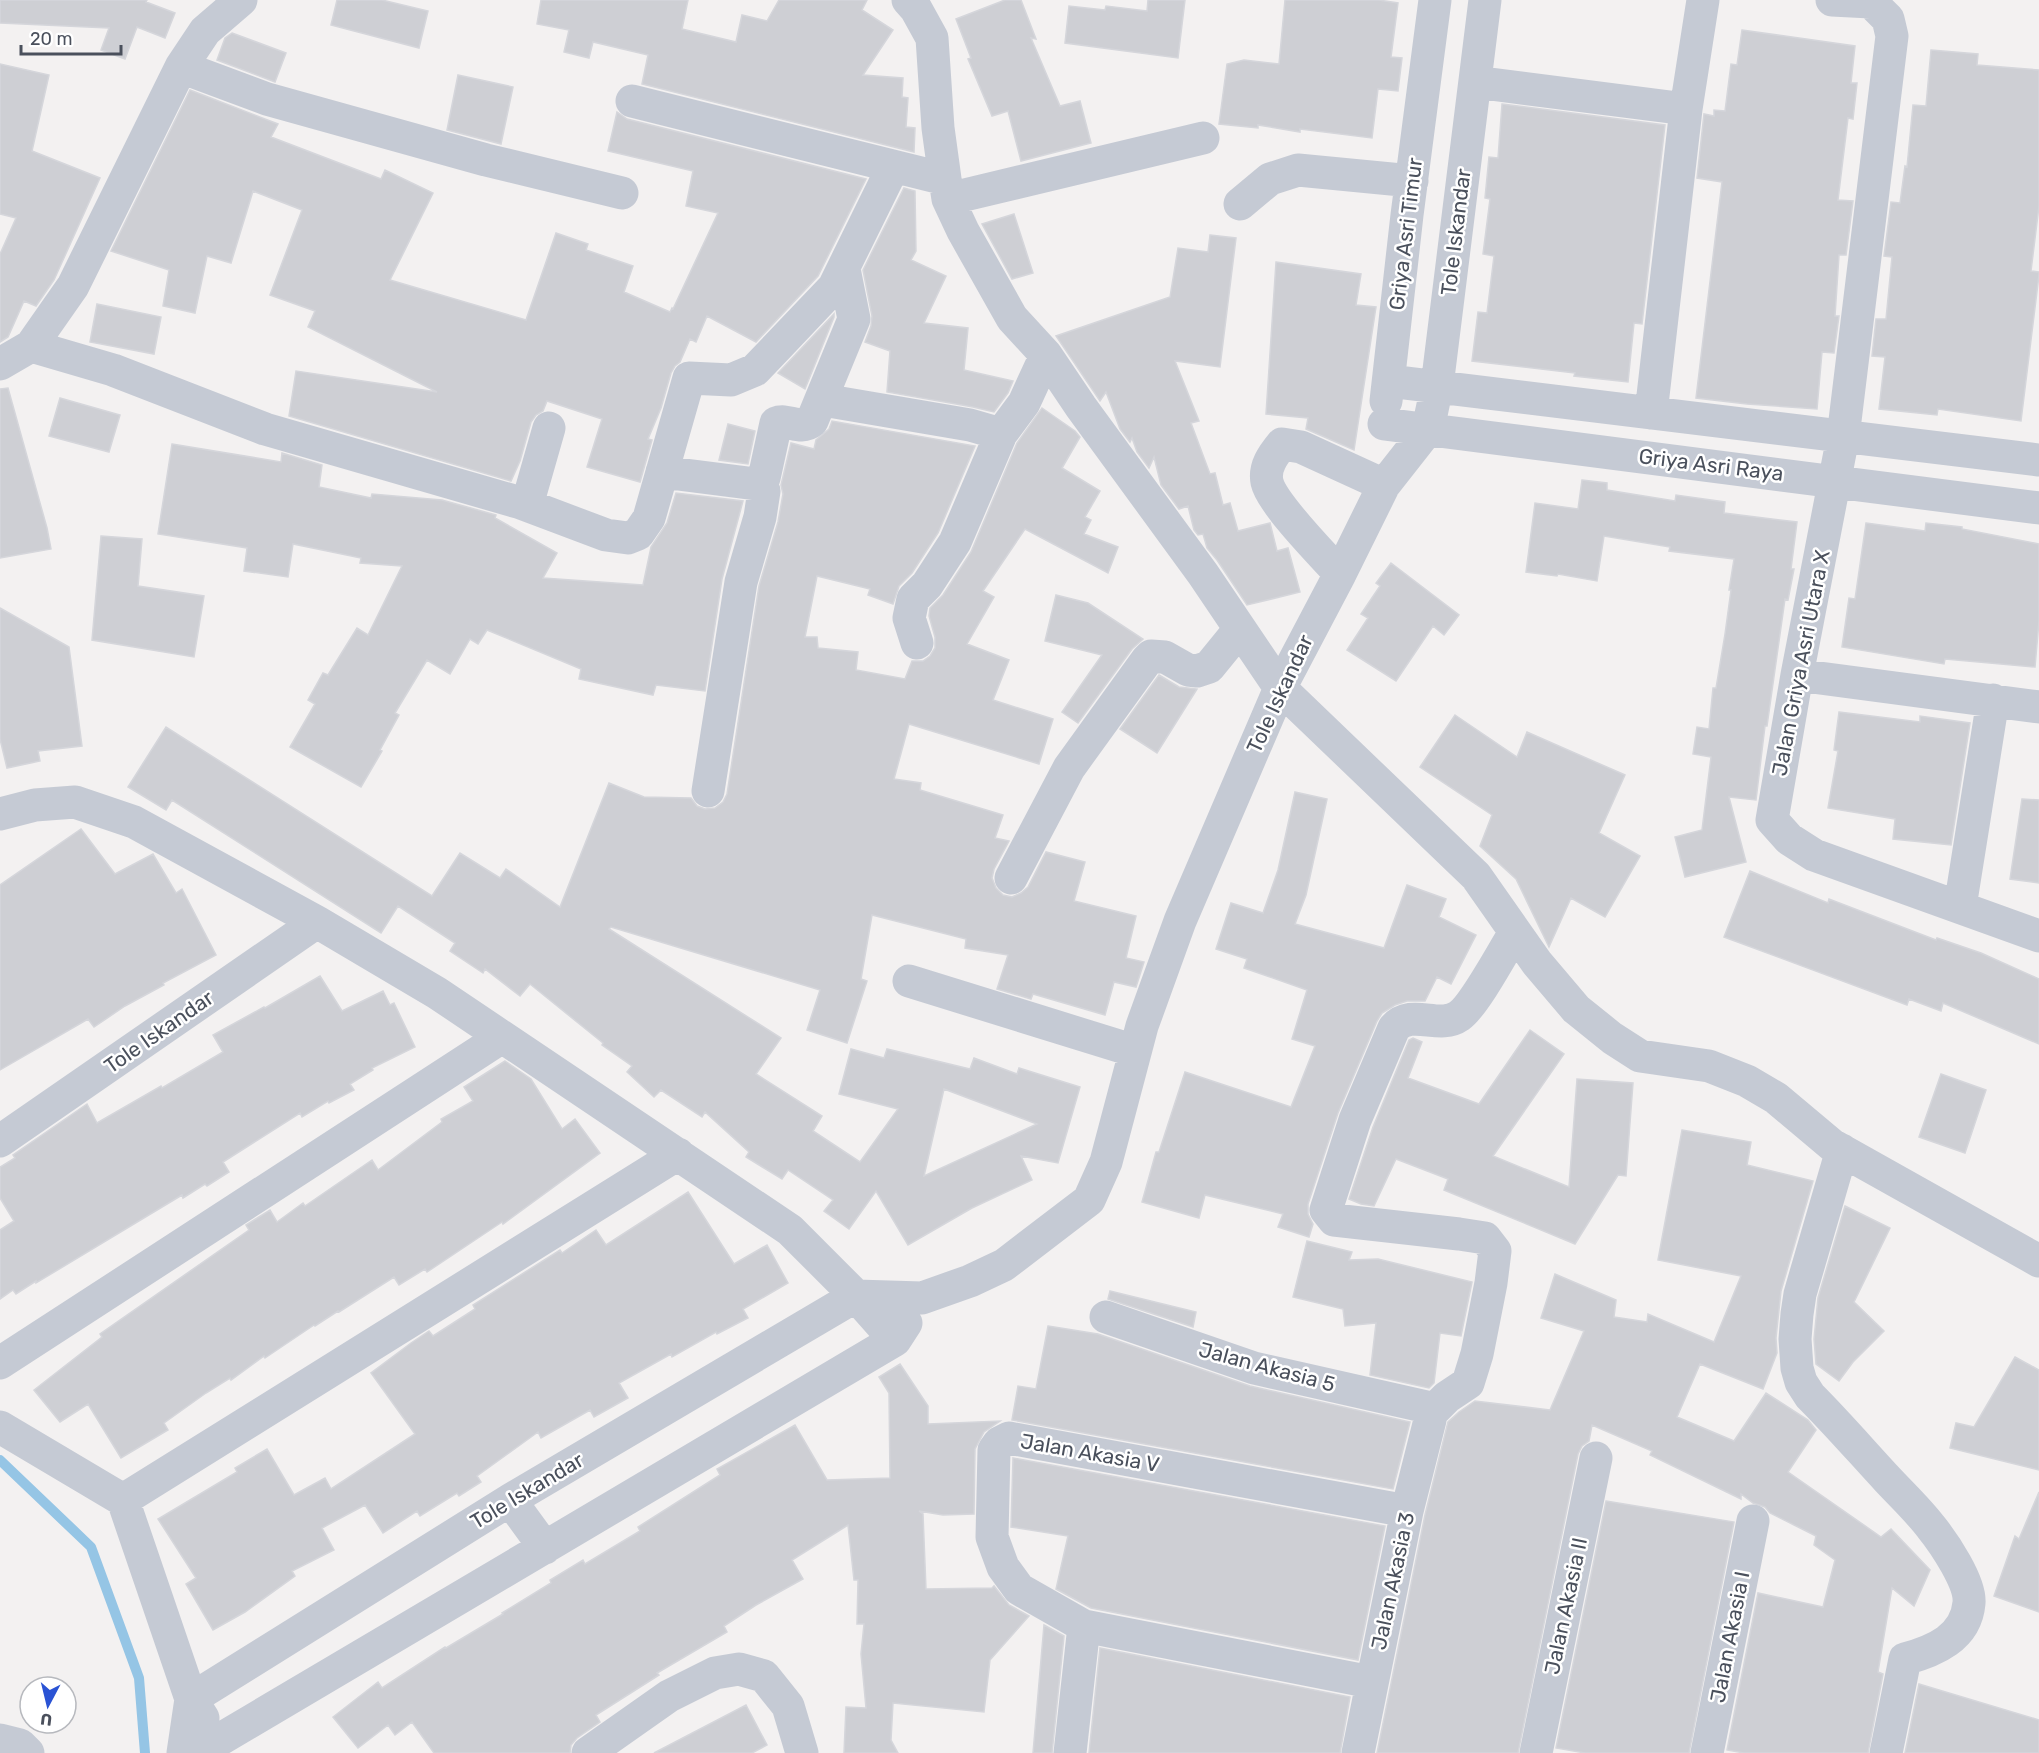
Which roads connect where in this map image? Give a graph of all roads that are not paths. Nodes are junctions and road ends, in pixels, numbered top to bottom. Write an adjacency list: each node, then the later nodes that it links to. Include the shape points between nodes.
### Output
1 (241, 0): 7 (street, via 205,32)
2 (908, 0): 14 (street, via 932,38)
3 (1435, 0): 13 (street, Griya Asri Timur)
4 (1485, 0): 8 (street, Tole Iskandar)
5 (1703, 0): 10 (street)
6 (1832, 0): 29 (street, Jalan Griya Asri Utara X, via 1870,2 1888,19 1892,36)
7 (181, 67): 15 (street, via 267,99); 18 (street, via 73,286)
8 (1475, 82): 10 (street); 22 (street, Tole Iskandar)
9 (632, 101): 12 (street)
10 (1686, 109): 24 (street)
11 (1203, 138): 14 (street)
12 (893, 167): 14 (street); 17 (street)
13 (1412, 181): 16 (street, via 1298,170 1270,178); 21 (street, Griya Asri Timur)
14 (947, 189): 19 (street, via 963,231 1012,318)
15 (622, 193)
16 (1240, 204)
17 (844, 269): 23 (street, via 854,319); 31 (street, via 834,287 755,370 731,380 689,378)
18 (31, 346): 20 (street); 35 (street, via 113,370 266,429)
19 (1046, 355): 28 (street, via 1024,403); 38 (street)
20 (0, 364)
21 (1389, 381): 22 (street); 25 (street, Griya Asri Timur)
22 (1437, 386): 24 (street); 27 (street, Tole Iskandar)
23 (823, 400): 28 (street, via 970,425); 34 (street, via 808,425 776,423)
24 (1651, 413): 29 (street)
25 (1384, 424): 27 (street, Griya Asri Raya); 32 (street, Griya Asri Timur)
26 (549, 428): 35 (street)
27 (1428, 429): 32 (street, Tole Iskandar); 33 (street, Griya Asri Raya)
28 (1001, 434): 39 (street, via 955,542 927,585 913,598 909,618)
29 (1843, 437): 30 (street); 33 (street, Jalan Griya Asri Utara X)
30 (2039, 460)
31 (662, 472): 34 (street); 35 (street, via 649,518 638,534 628,538 606,535)
32 (1391, 476): 37 (street, Tole Iskandar); 37 (street, via 1282,444 1269,461 1267,482 1276,501)
33 (1836, 482): 36 (street, Griya Asri Raya); 40 (street, Jalan Griya Asri Utara X)
34 (760, 483): 44 (street, via 764,491 760,517 741,582)
35 (527, 505)
36 (2039, 508)
37 (1340, 574): 41 (street, Tole Iskandar)
38 (1240, 629): 41 (street); 46 (street, via 1209,667 1197,671 1164,657 1151,656 1147,660 1069,768)
39 (917, 643)
40 (1797, 675): 42 (street); 47 (street, Jalan Griya Asri Utara X, via 1772,820 1789,839 1814,855)
41 (1280, 688): 49 (street, via 1476,876); 53 (street, Tole Iskandar, via 1180,921)
42 (1993, 700): 43 (street); 47 (street)
43 (2039, 707)
44 (708, 791)
45 (0, 814): 48 (street, via 35,805 75,802 124,819)
46 (1011, 878)
47 (1960, 906): 50 (street)
48 (317, 922): 52 (street, via 437,993); 54 (street, Tole Iskandar)
49 (1515, 932): 55 (street, via 1576,1009 1612,1038 1640,1056 1709,1066 1747,1080); 63 (street, via 1460,1016 1448,1020 1407,1019 1394,1028 1355,1120 1326,1210 1334,1220 1485,1238 1495,1251 1477,1354 1468,1383)
50 (2039, 936)
51 (909, 981): 53 (street)
52 (502, 1037): 56 (street); 62 (street)
53 (1135, 1051): 59 (street, Tole Iskandar, via 1106,1162 1089,1200 1004,1265)
54 (0, 1141)
55 (1842, 1150): 57 (street); 84 (street, via 1800,1294 1795,1339 1799,1375 1810,1396 1931,1527 1968,1589 1969,1602 1966,1617 1955,1635 1931,1652 1905,1659)
56 (678, 1154): 58 (street, via 790,1230); 66 (street)
57 (2039, 1261)
58 (856, 1296): 59 (street, Tole Iskandar); 61 (street); 67 (street, Tole Iskandar)
59 (922, 1298): 61 (street)
60 (1106, 1317): 63 (street, Jalan Akasia 5, via 1254,1368 1422,1405)
61 (895, 1340): 70 (street)
62 (0, 1363)
63 (1429, 1412): 68 (street, Jalan Akasia 3)
64 (0, 1427): 66 (street)
65 (1596, 1458): 82 (street, Jalan Akasia II)
66 (123, 1500): 73 (street)
67 (510, 1500): 70 (street); 73 (street, Tole Iskandar)
68 (1407, 1510): 71 (street, Jalan Akasia V, via 1009,1438 994,1450 992,1537 1003,1567 1019,1589); 72 (street, Jalan Akasia 3)
69 (1753, 1521): 83 (street, Jalan Akasia I)
70 (545, 1548): 75 (street)
71 (1084, 1626): 72 (street); 80 (street)
72 (1371, 1682): 81 (street, Jalan Akasia 3)
73 (191, 1699): 75 (street); 77 (street)
74 (0, 1740): 76 (street, via 21,1745)
75 (212, 1749)
76 (28, 1753)
77 (183, 1753)
78 (588, 1753): 79 (street, via 669,1696 716,1673 740,1669 764,1676 788,1706)
79 (802, 1753)
80 (1070, 1753)
81 (1358, 1753)
82 (1536, 1753)
83 (1707, 1753)
84 (1886, 1753)

